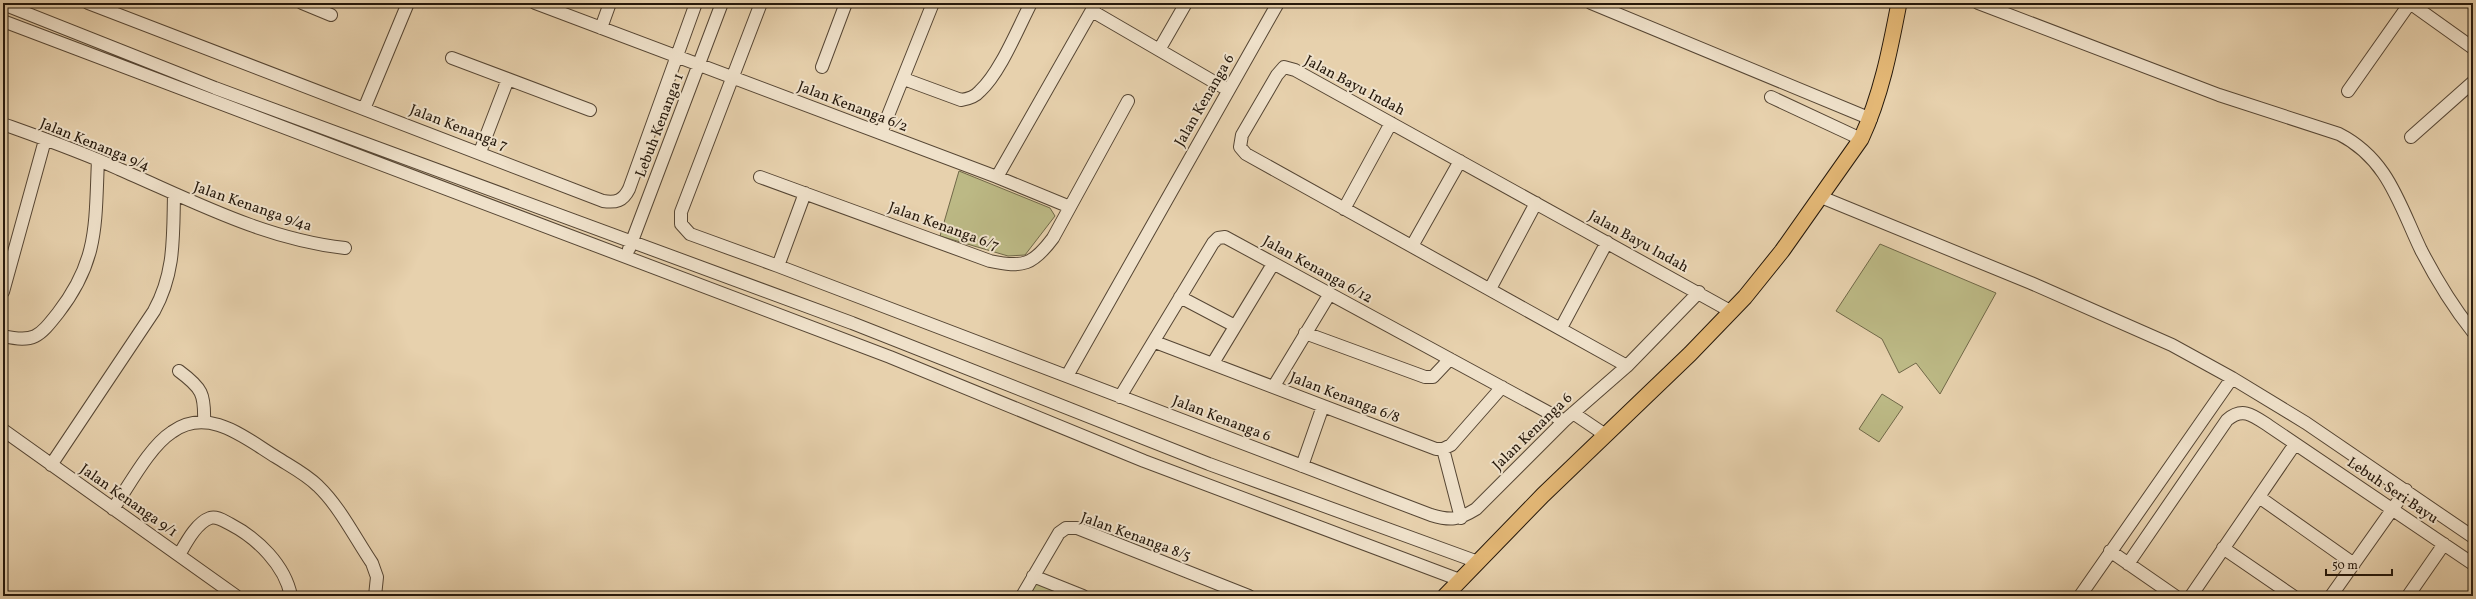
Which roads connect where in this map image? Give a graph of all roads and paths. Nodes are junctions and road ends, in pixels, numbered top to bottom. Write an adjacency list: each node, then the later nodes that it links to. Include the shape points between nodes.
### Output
1 (88, 3): 37 (street, Jalan Kenanga 7)
2 (302, 3): 20 (street)
3 (408, 3): 37 (street)
4 (535, 3): 22 (street, Jalan Kenanga 6/2)
5 (610, 3): 22 (street)
6 (696, 3): 25 (street, Jalan Kenanga 7)
7 (722, 3): 27 (street, Lebuh Kenanga 1)
8 (761, 3): 29 (street)
9 (846, 3): 28 (street)
10 (933, 3): 31 (street)
11 (1031, 3): 31 (street, via 991,78 980,92 970,98 961,100)
12 (1186, 3): 24 (street)
13 (1278, 3): 33 (street, Jalan Kenanga 6)
14 (1591, 3): 39 (street)
15 (1899, 3): 39 (main road, via 1883,80)
16 (1978, 3): 72 (street, via 2219,94 2339,134 2357,144 2372,157 2391,185 2444,292)
17 (2410, 3): 23 (street); 34 (street)
18 (3, 4): 57 (street, via 215,88)
19 (1094, 7): 24 (street); 50 (street)
20 (331, 15)
21 (3, 21): 61 (street)
22 (601, 28): 25 (street, Jalan Kenanga 6/2)
23 (2473, 48)
24 (1159, 50): 33 (street)
25 (675, 57): 27 (street, Jalan Kenanga 6/2); 46 (street, Jalan Kenanga 7, via 629,189 624,197 614,203 603,201)
26 (452, 58): 30 (street)
27 (699, 65): 29 (street, Jalan Kenanga 6/2); 57 (street, Lebuh Kenanga 1)
28 (822, 67)
29 (732, 78): 42 (street, Jalan Kenanga 6/2); 63 (street, via 681,212 681,224 699,239)
30 (508, 79): 38 (street); 46 (street)
31 (904, 79): 42 (street)
32 (2473, 82): 43 (street)
33 (1228, 90): 80 (street, Jalan Kenanga 6)
34 (2348, 90)
35 (1771, 97): 44 (street)
36 (1128, 101): 55 (street, Jalan Kenanga 6/7)
37 (364, 109): 46 (street, Jalan Kenanga 7)
38 (590, 110)
39 (1871, 119): 44 (main road)
40 (1391, 123): 48 (street, Jalan Bayu Indah); 56 (street); 56 (street, Jalan Bayu Indah, via 1284,67 1242,135 1240,147 1246,154)
41 (3, 124): 45 (street, Jalan Kenanga 9/4)
42 (881, 133): 50 (street, Jalan Kenanga 6/2)
43 (2411, 137)
44 (1861, 139): 53 (main road)
45 (45, 140): 47 (street, Jalan Kenanga 9/4); 65 (street)
46 (480, 152)
47 (98, 160): 52 (street, Jalan Kenanga 9/4); 74 (street, via 94,232 89,260 79,282 45,329 34,339 22,341)
48 (1460, 161): 54 (street, Jalan Bayu Indah); 59 (street)
49 (760, 177): 51 (street, Jalan Kenanga 6/7)
50 (997, 177): 55 (street, Jalan Kenanga 6/2)
51 (805, 193): 55 (street, Jalan Kenanga 6/7, via 990,261 1010,265 1028,263 1042,253); 63 (street)
52 (174, 195): 60 (street, Jalan Kenanga 9/4a, via 261,229 315,245); 92 (street, via 172,255 164,292 154,311)
53 (1821, 197): 69 (main road, via 1771,265); 81 (street, via 2031,283 2172,345)
54 (1536, 203): 58 (street, Jalan Bayu Indah); 64 (street)
55 (1070, 207)
56 (1344, 209): 59 (street, Jalan Bayu Indah)
57 (632, 242): 61 (street, Lebuh Kenanga 1); 104 (street, via 908,344 1209,464)
58 (1607, 242): 66 (street, Jalan Bayu Indah); 71 (street)
59 (1412, 246): 64 (street, Jalan Bayu Indah)
60 (345, 248)
61 (626, 258): 109 (street, via 890,357 1144,462)
62 (1274, 264): 67 (street, Jalan Kenanga 6/12); 68 (street, Jalan Kenanga 6/12, via 1235,241 1218,238); 70 (street)
63 (778, 266): 80 (street)
64 (1490, 289): 71 (street, Jalan Bayu Indah)
65 (3, 292)
66 (1699, 292): 69 (street, Jalan Bayu Indah); 78 (street, Jalan Kenanga 6)
67 (1328, 295): 73 (street); 76 (street, Jalan Kenanga 6/12)
68 (1180, 297): 70 (street); 75 (street, Jalan Kenanga 6/12)
69 (1732, 312): 89 (main road)
70 (1235, 326): 77 (street)
71 (1561, 328): 78 (street, Jalan Bayu Indah)
72 (2473, 332)
73 (1305, 333): 76 (street, via 1425,377 1433,377); 82 (street)
74 (3, 336)
75 (1155, 342): 77 (street, Jalan Kenanga 6/8); 84 (street, Jalan Kenanga 6/12)
76 (1450, 359): 83 (street, Jalan Kenanga 6/12)
77 (1213, 363): 82 (street, Jalan Kenanga 6/8)
78 (1627, 366): 86 (street, Jalan Kenanga 6)
79 (178, 372): 87 (street, via 196,384 201,392)
80 (1067, 376): 84 (street, Jalan Kenanga 6)
81 (2232, 378): 94 (street, via 2306,423); 102 (street)
82 (1274, 386): 85 (street, Jalan Kenanga 6/8)
83 (1502, 387): 86 (street, Jalan Kenanga 6/12); 91 (street, via 1451,445)
84 (1120, 397): 93 (street, Jalan Kenanga 6)
85 (1323, 406): 91 (street, Jalan Kenanga 6/8, via 1436,450); 93 (street)
86 (1569, 417): 89 (street, Jalan Kenanga 6/12); 98 (street, Jalan Kenanga 6, via 1476,508)
87 (204, 422): 96 (street, via 188,424 172,432 155,449); 112 (street, via 233,430 318,486 372,563 377,577)
88 (3, 430): 92 (street, Jalan Kenanga 9/1)
89 (1604, 434): 104 (main road)
90 (2295, 444): 95 (street); 97 (street, Lebuh Seri Bayu); 105 (street, Lebuh Seri Bayu, via 2255,416 2235,413 2227,420)
91 (1442, 449): 98 (street)
92 (51, 464): 96 (street, Jalan Kenanga 9/1)
93 (1302, 466): 98 (street, Jalan Kenanga 6, via 1430,515 1446,519)
94 (2406, 490): 97 (street); 99 (street)
95 (2259, 496): 101 (street); 106 (street)
96 (113, 509): 103 (street, Jalan Kenanga 9/1)
97 (2392, 509): 100 (street, Lebuh Seri Bayu); 106 (street)
98 (1461, 518)
99 (2473, 537)
100 (2444, 544): 107 (street, Lebuh Seri Bayu); 122 (street)
101 (2223, 548): 119 (street); 120 (street)
102 (2110, 551): 105 (street); 117 (street)
103 (179, 555): 110 (street, Jalan Kenanga 9/1); 111 (street, via 203,522 218,518 258,542 289,584)
104 (1478, 562): 109 (main road)
105 (2128, 564): 118 (street)
106 (2354, 564): 121 (street)
107 (2473, 564)
108 (1033, 576): 113 (street, Jalan Kenanga 8/5); 114 (street); 115 (street, Jalan Kenanga 8/5, via 1059,533 1066,528 1077,528)
109 (1460, 580): 116 (main road)
110 (236, 596)
111 (291, 596)
112 (375, 596)
113 (1022, 596)
114 (1083, 596)
115 (1249, 596)
116 (1445, 596)
117 (2080, 596)
118 (2175, 596)
119 (2191, 596)
120 (2293, 596)
121 (2331, 596)
122 (2408, 596)

